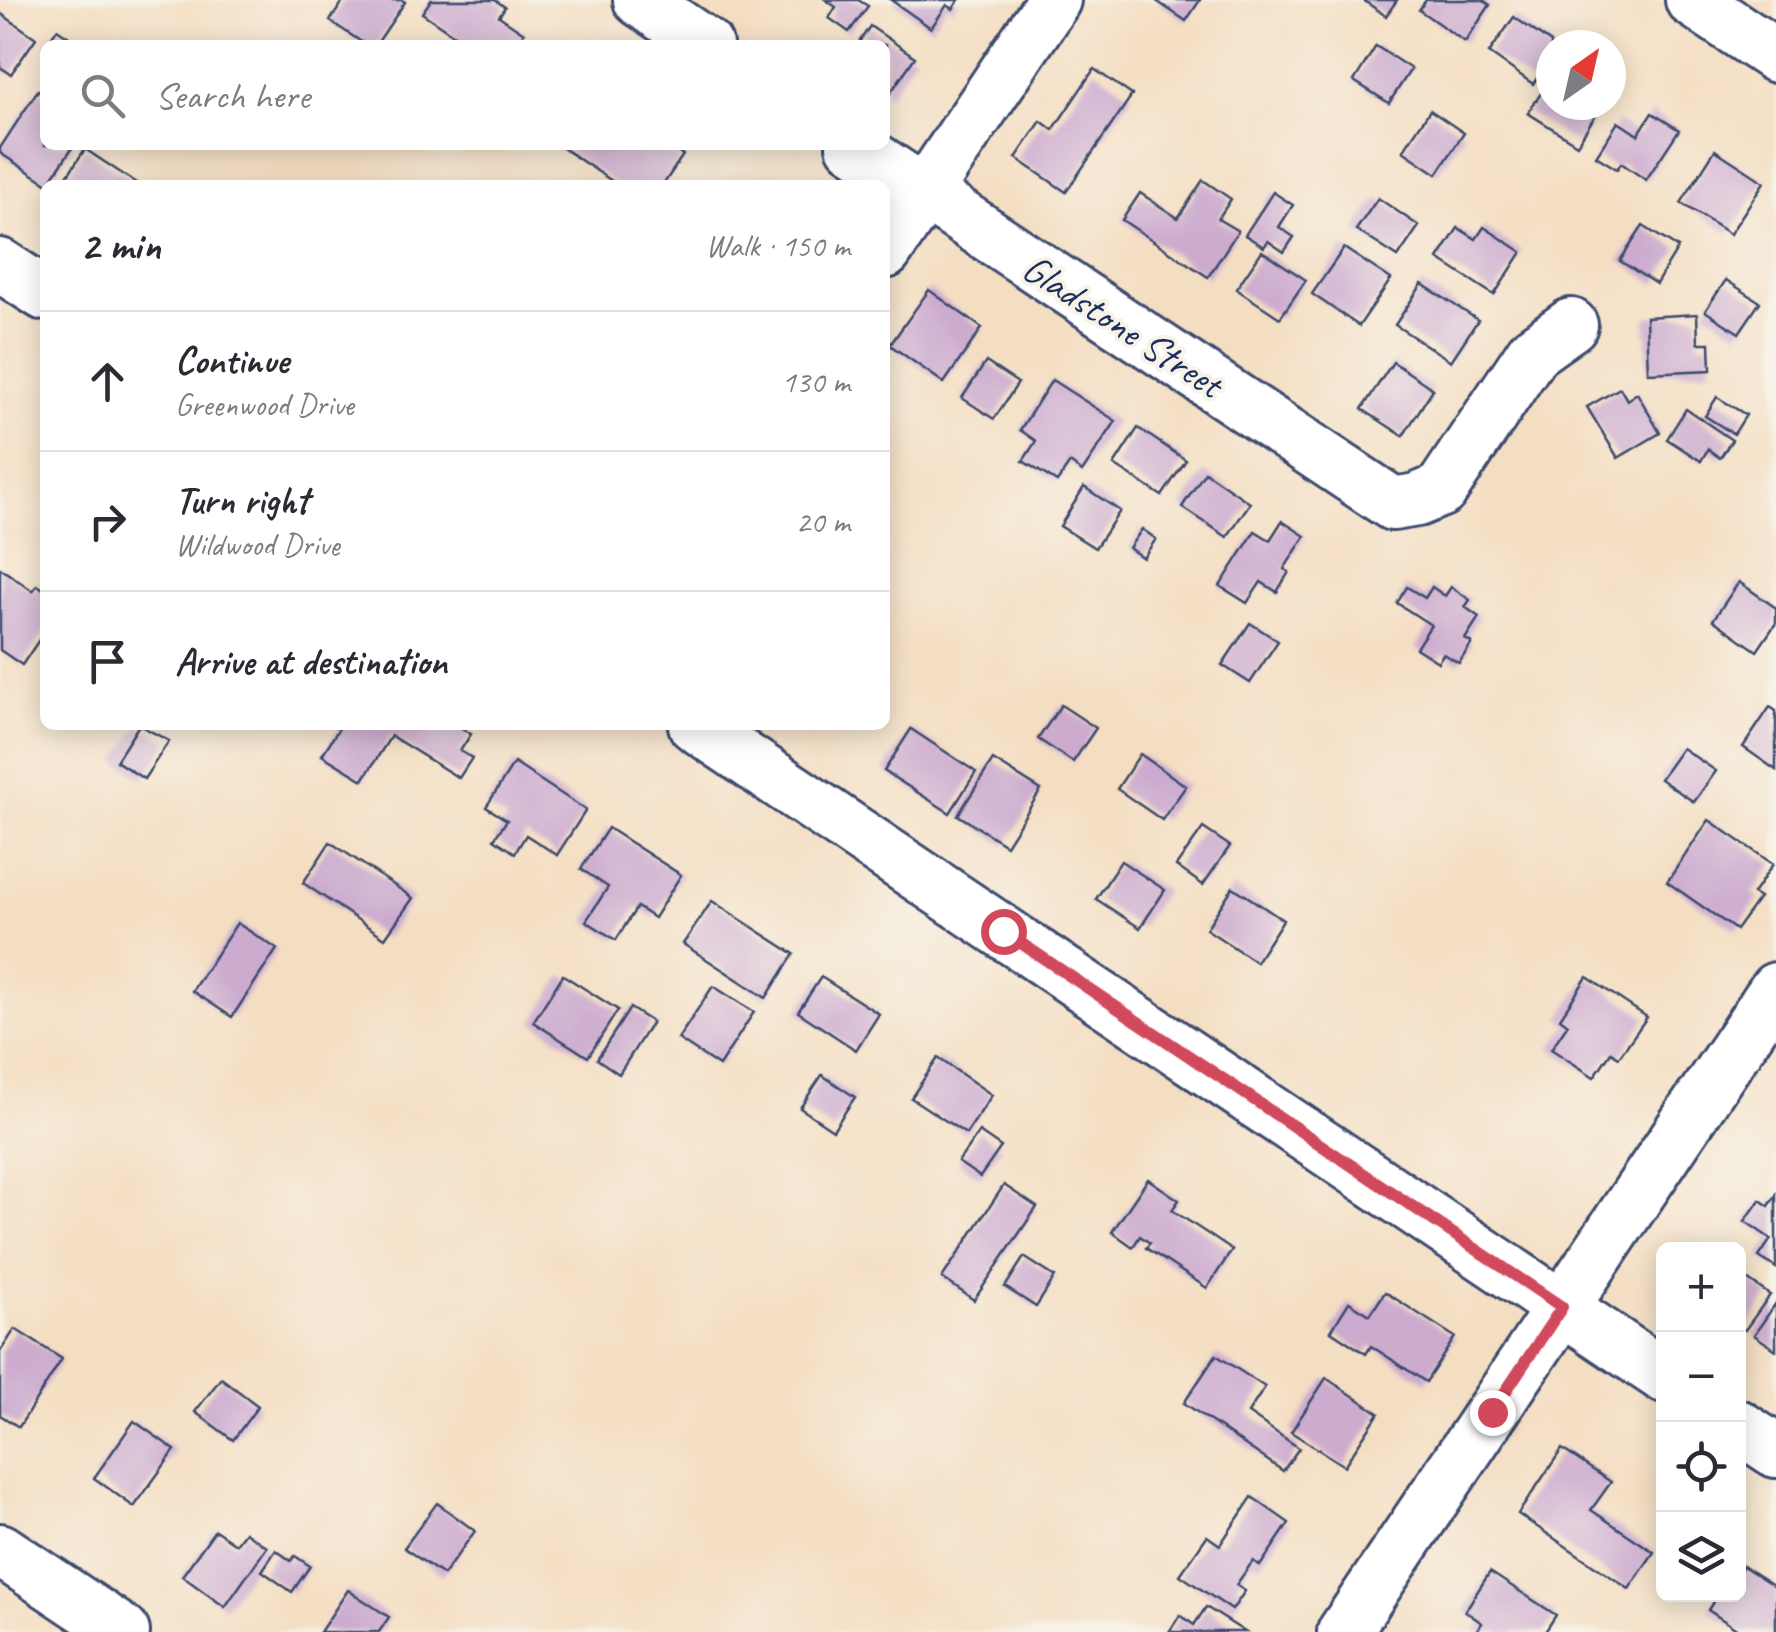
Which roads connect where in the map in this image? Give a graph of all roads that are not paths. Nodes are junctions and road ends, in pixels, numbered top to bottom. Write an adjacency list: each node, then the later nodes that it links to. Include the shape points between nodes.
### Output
1 (640, 0): 4 (street)
2 (1054, 0): 7 (street)
3 (1692, 0): 5 (street)
4 (699, 40)
5 (1776, 56)
6 (860, 150): 7 (street, Gladstone Street)
7 (924, 194): 8 (street); 11 (street, Gladstone Street, via 1393,504 1441,490 1533,352)
8 (890, 245)
9 (0, 264): 10 (street)
10 (40, 291)
11 (1571, 326)
12 (703, 730): 14 (street)
13 (1776, 989): 14 (street)
14 (1562, 1307): 15 (street); 20 (street)
15 (1656, 1371)
16 (1746, 1431): 17 (street)
17 (1776, 1451)
18 (0, 1550): 19 (street)
19 (123, 1632)
20 (1344, 1632)

